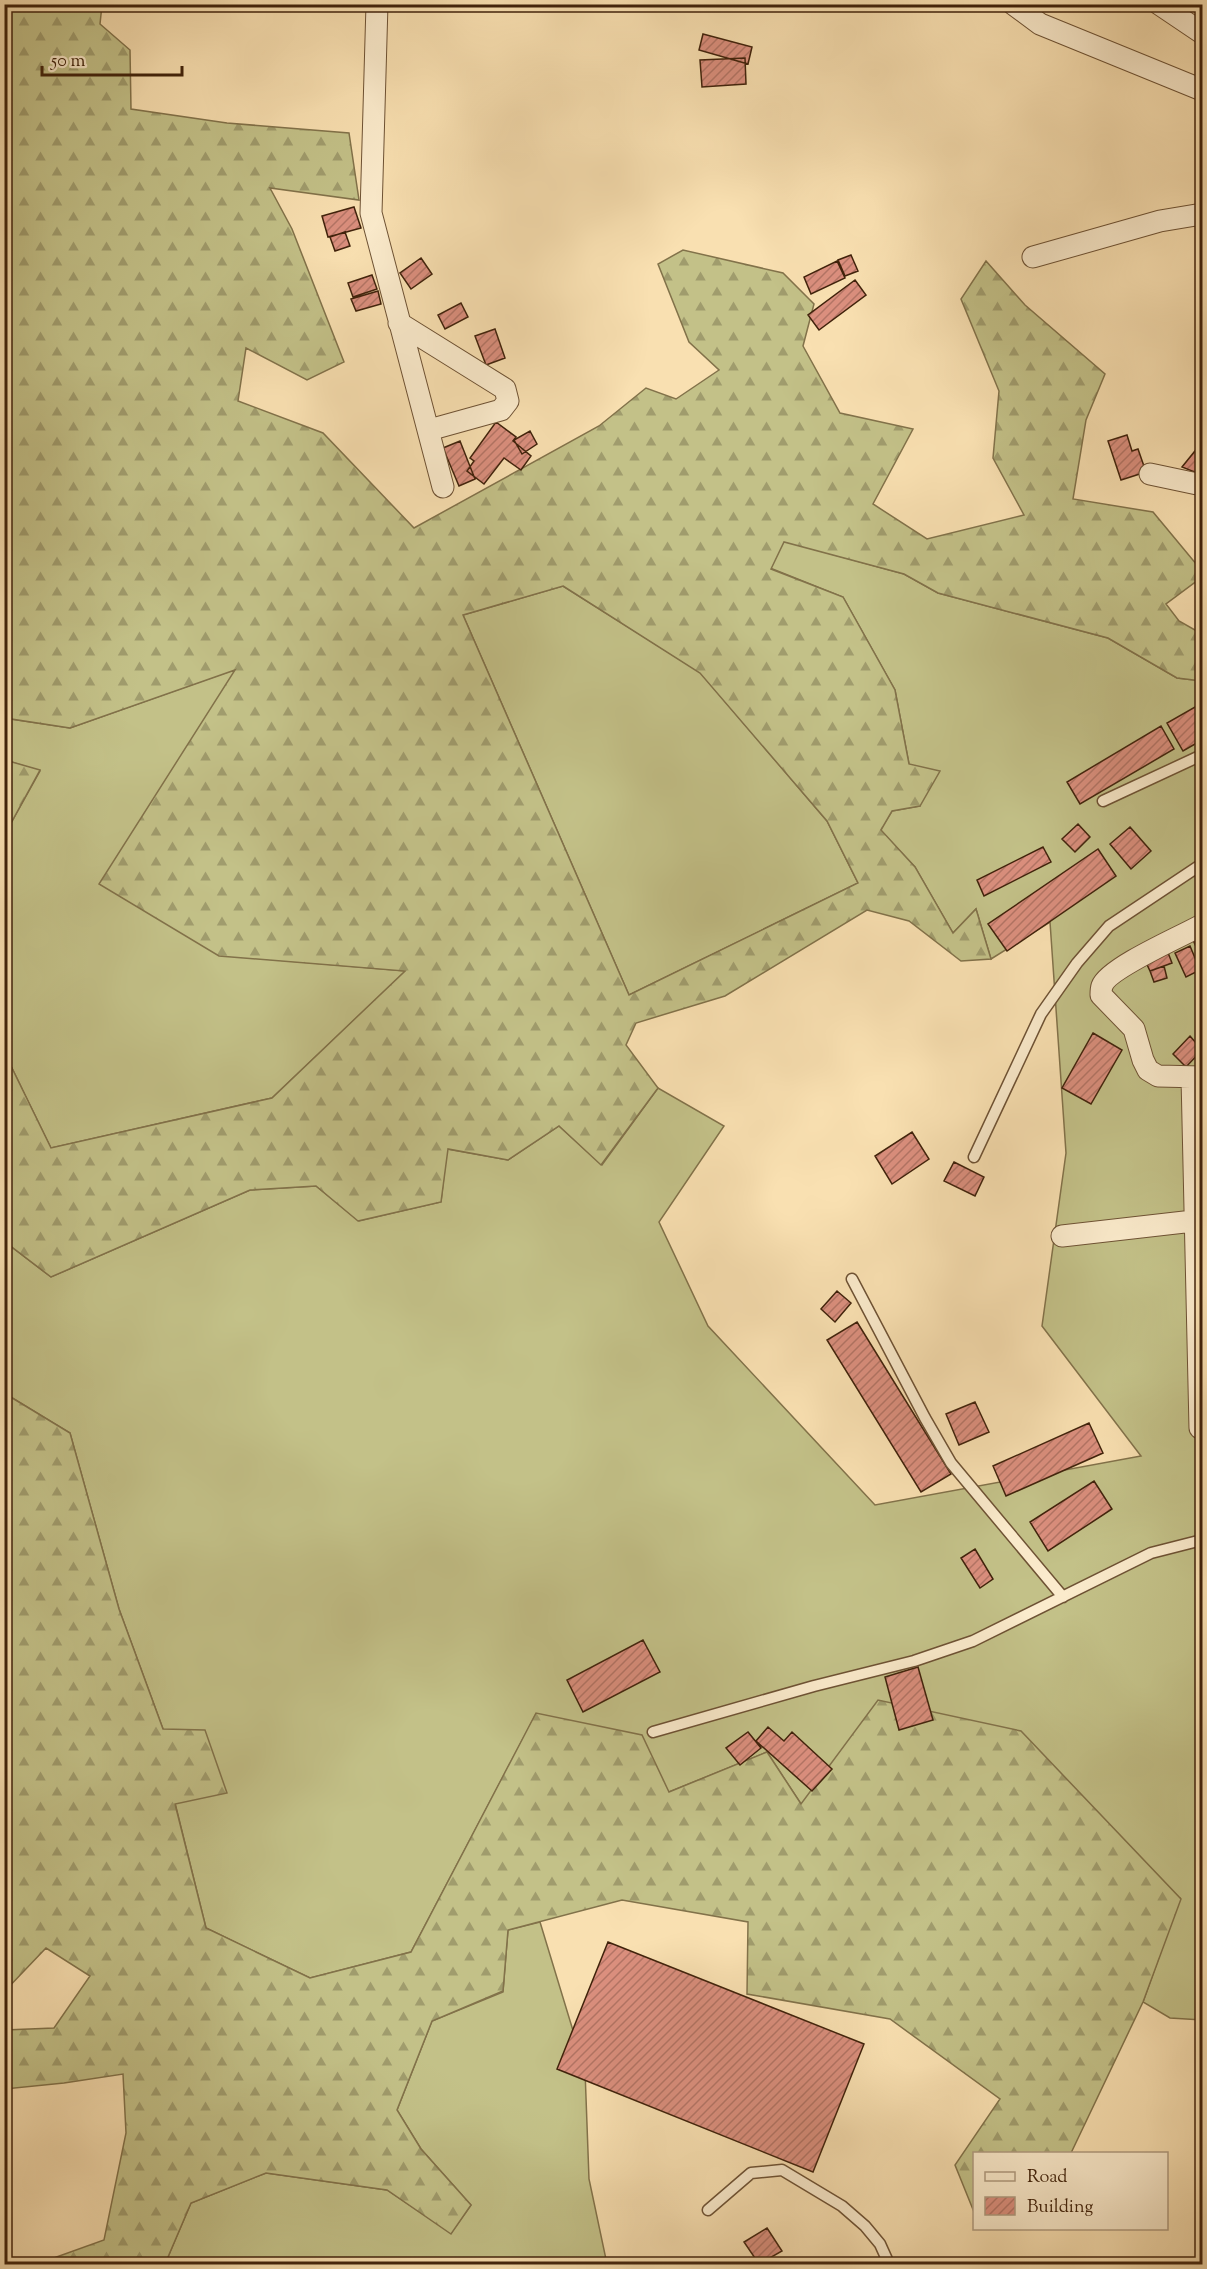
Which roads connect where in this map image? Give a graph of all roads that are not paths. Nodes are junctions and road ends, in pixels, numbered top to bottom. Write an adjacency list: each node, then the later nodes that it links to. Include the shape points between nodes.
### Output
1 (377, 4): 8 (street, via 370,213)
2 (1013, 4): 5 (street, via 1041,24)
3 (1159, 4): 4 (street)
4 (1203, 33)
5 (1203, 90)
6 (1203, 214): 7 (street, via 1160,220)
7 (1033, 257)
8 (399, 323): 9 (street); 9 (street, via 505,389 508,401 501,410)
9 (429, 430): 12 (street)
10 (1150, 474): 11 (street)
11 (1203, 485)
12 (443, 487)
13 (1203, 755): 14 (lane)
14 (1103, 801)
15 (1203, 864): 18 (lane, via 1108,926 1077,963 1041,1014)
16 (1203, 925): 17 (street, via 1148,952 1108,979 1102,985 1101,995 1134,1029 1149,1070 1158,1076)
17 (1197, 1077): 19 (street)
18 (974, 1157)
19 (1199, 1220): 20 (street); 22 (street)
20 (1062, 1236)
21 (852, 1279): 24 (lane, via 951,1463)
22 (1200, 1428)
23 (1203, 1540): 24 (lane, via 1151,1553)
24 (1063, 1598): 25 (lane, via 973,1641 914,1661)
25 (653, 1732)
26 (708, 2210): 27 (lane, via 751,2173 782,2170 842,2206 865,2226 880,2244)
27 (889, 2265)

